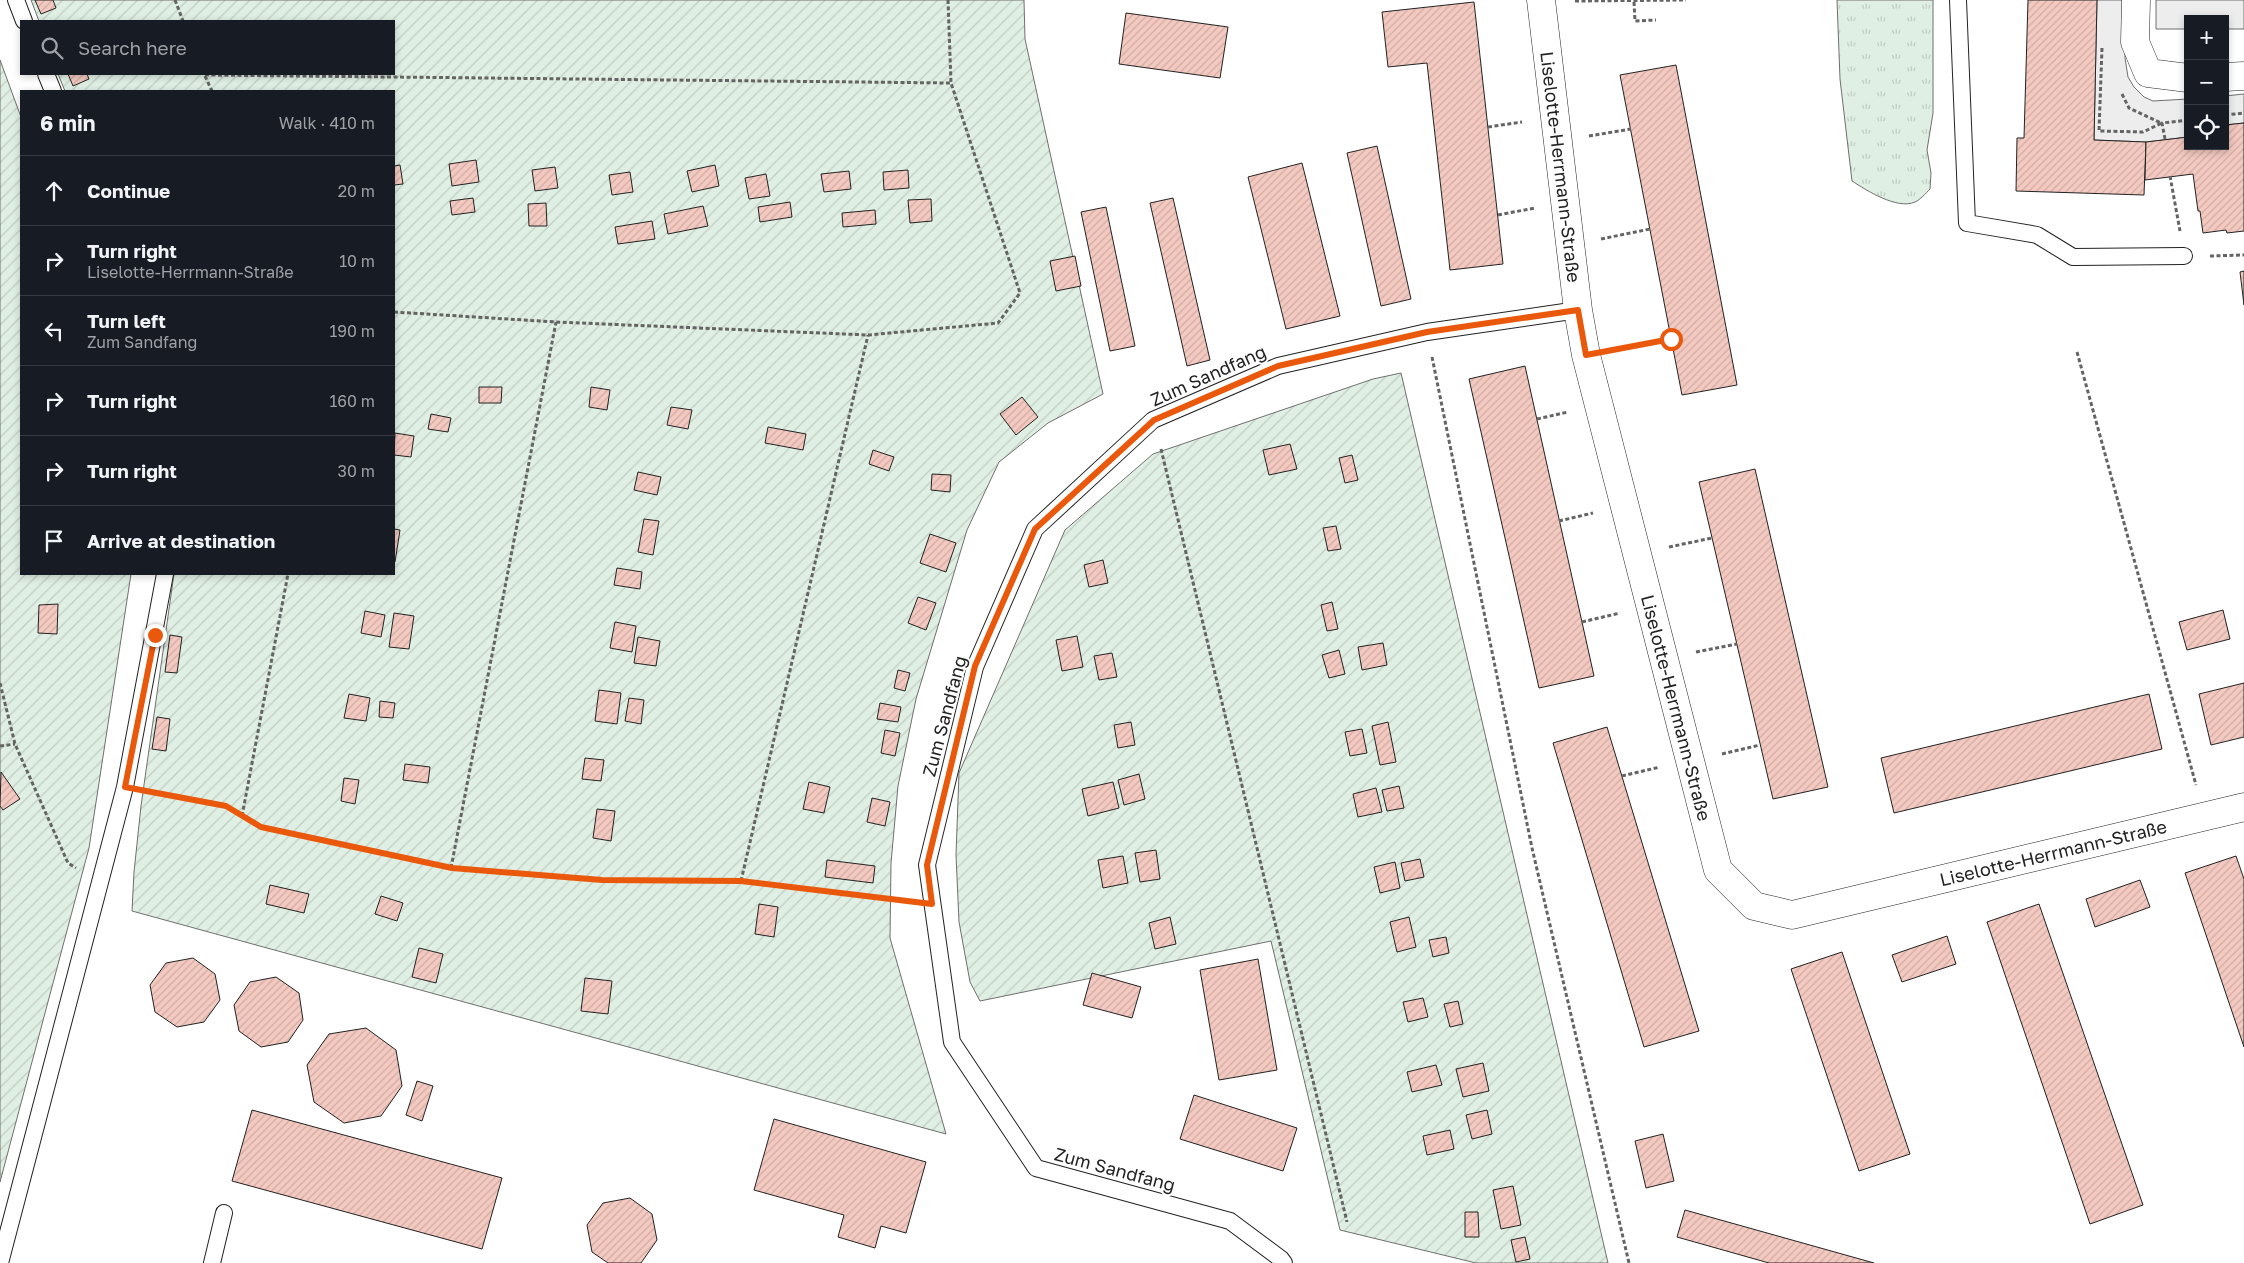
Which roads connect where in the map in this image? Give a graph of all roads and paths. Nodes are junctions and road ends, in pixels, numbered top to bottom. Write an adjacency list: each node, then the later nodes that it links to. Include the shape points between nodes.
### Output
1 (16, 0): 11 (lane)
2 (175, 0): 12 (path)
3 (948, 0): 20 (path)
4 (1541, 0): 29 (street, Liselotte-Herrmann-Straße)
5 (1677, 0): 6 (path); 10 (path)
6 (1686, 0)
7 (1958, 0): 32 (lane, via 1967,223 2037,235 2073,257)
8 (2136, 0): 19 (street, via 2135,42 2148,73)
9 (1575, 1): 10 (path)
10 (1634, 2): 13 (path, via 1635,21)
11 (24, 20)
12 (183, 20)
13 (1656, 20)
14 (2102, 47): 26 (path, via 2100,131 2143,132)
15 (46, 75): 21 (lane)
16 (205, 75): 20 (path); 22 (path)
17 (2244, 76): 18 (street)
18 (2229, 77)
19 (2184, 78)
20 (951, 83): 37 (path, via 1020,293 998,323)
21 (53, 90)
22 (212, 90)
23 (2244, 113): 24 (path)
24 (2229, 115)
25 (2184, 120): 26 (path)
26 (2162, 123): 28 (path)
27 (1631, 129): 29 (path)
28 (2165, 139)
29 (1558, 140): 31 (street, Liselotte-Herrmann-Straße)
30 (1650, 229): 31 (path)
31 (1570, 245): 33 (street, Liselotte-Herrmann-Straße)
32 (2184, 256)
33 (1578, 310): 36 (lane, Zum Sandfang); 40 (street, Liselotte-Herrmann-Straße)
34 (395, 312): 35 (path)
35 (556, 322): 37 (path); 60 (path)
36 (1427, 332): 41 (lane, Zum Sandfang, via 1278,366); 69 (path, via 1532,848)
37 (868, 335): 61 (path)
38 (1671, 339): 40 (path)
39 (2077, 352): 59 (path)
40 (1586, 355): 43 (street, Liselotte-Herrmann-Straße)
41 (1154, 420): 63 (lane, Zum Sandfang, via 1035,529 975,666 927,865); 65 (path)
42 (1712, 538): 43 (path)
43 (1637, 554): 46 (street, Liselotte-Herrmann-Straße)
44 (165, 575): 56 (lane)
45 (288, 575): 58 (path)
46 (1650, 606): 47 (path); 49 (street, Liselotte-Herrmann-Straße)
47 (1582, 622)
48 (1736, 644): 49 (path)
49 (1664, 659): 54 (street, Liselotte-Herrmann-Straße)
50 (0, 684): 51 (path)
51 (15, 744): 53 (path); 62 (path, via 68,863)
52 (1760, 745): 54 (path)
53 (0, 746)
54 (1690, 760): 55 (path); 59 (street, Liselotte-Herrmann-Straße, via 1718,870 1754,906 1792,915)
55 (1622, 776)
56 (125, 787): 58 (path, via 226,806); 62 (lane)
57 (2244, 807): 59 (street, Liselotte-Herrmann-Straße)
58 (242, 816): 60 (path, via 261,827)
59 (2204, 817)
60 (452, 868): 61 (path, via 602,880)
61 (741, 881): 63 (path)
62 (98, 885): 66 (lane)
63 (932, 904): 68 (lane, Zum Sandfang, via 952,1042 1036,1168 1230,1221)
64 (224, 1213): 67 (lane)
65 (1346, 1222)
66 (0, 1263)
67 (212, 1263)
68 (1284, 1263)
69 (1629, 1263)

